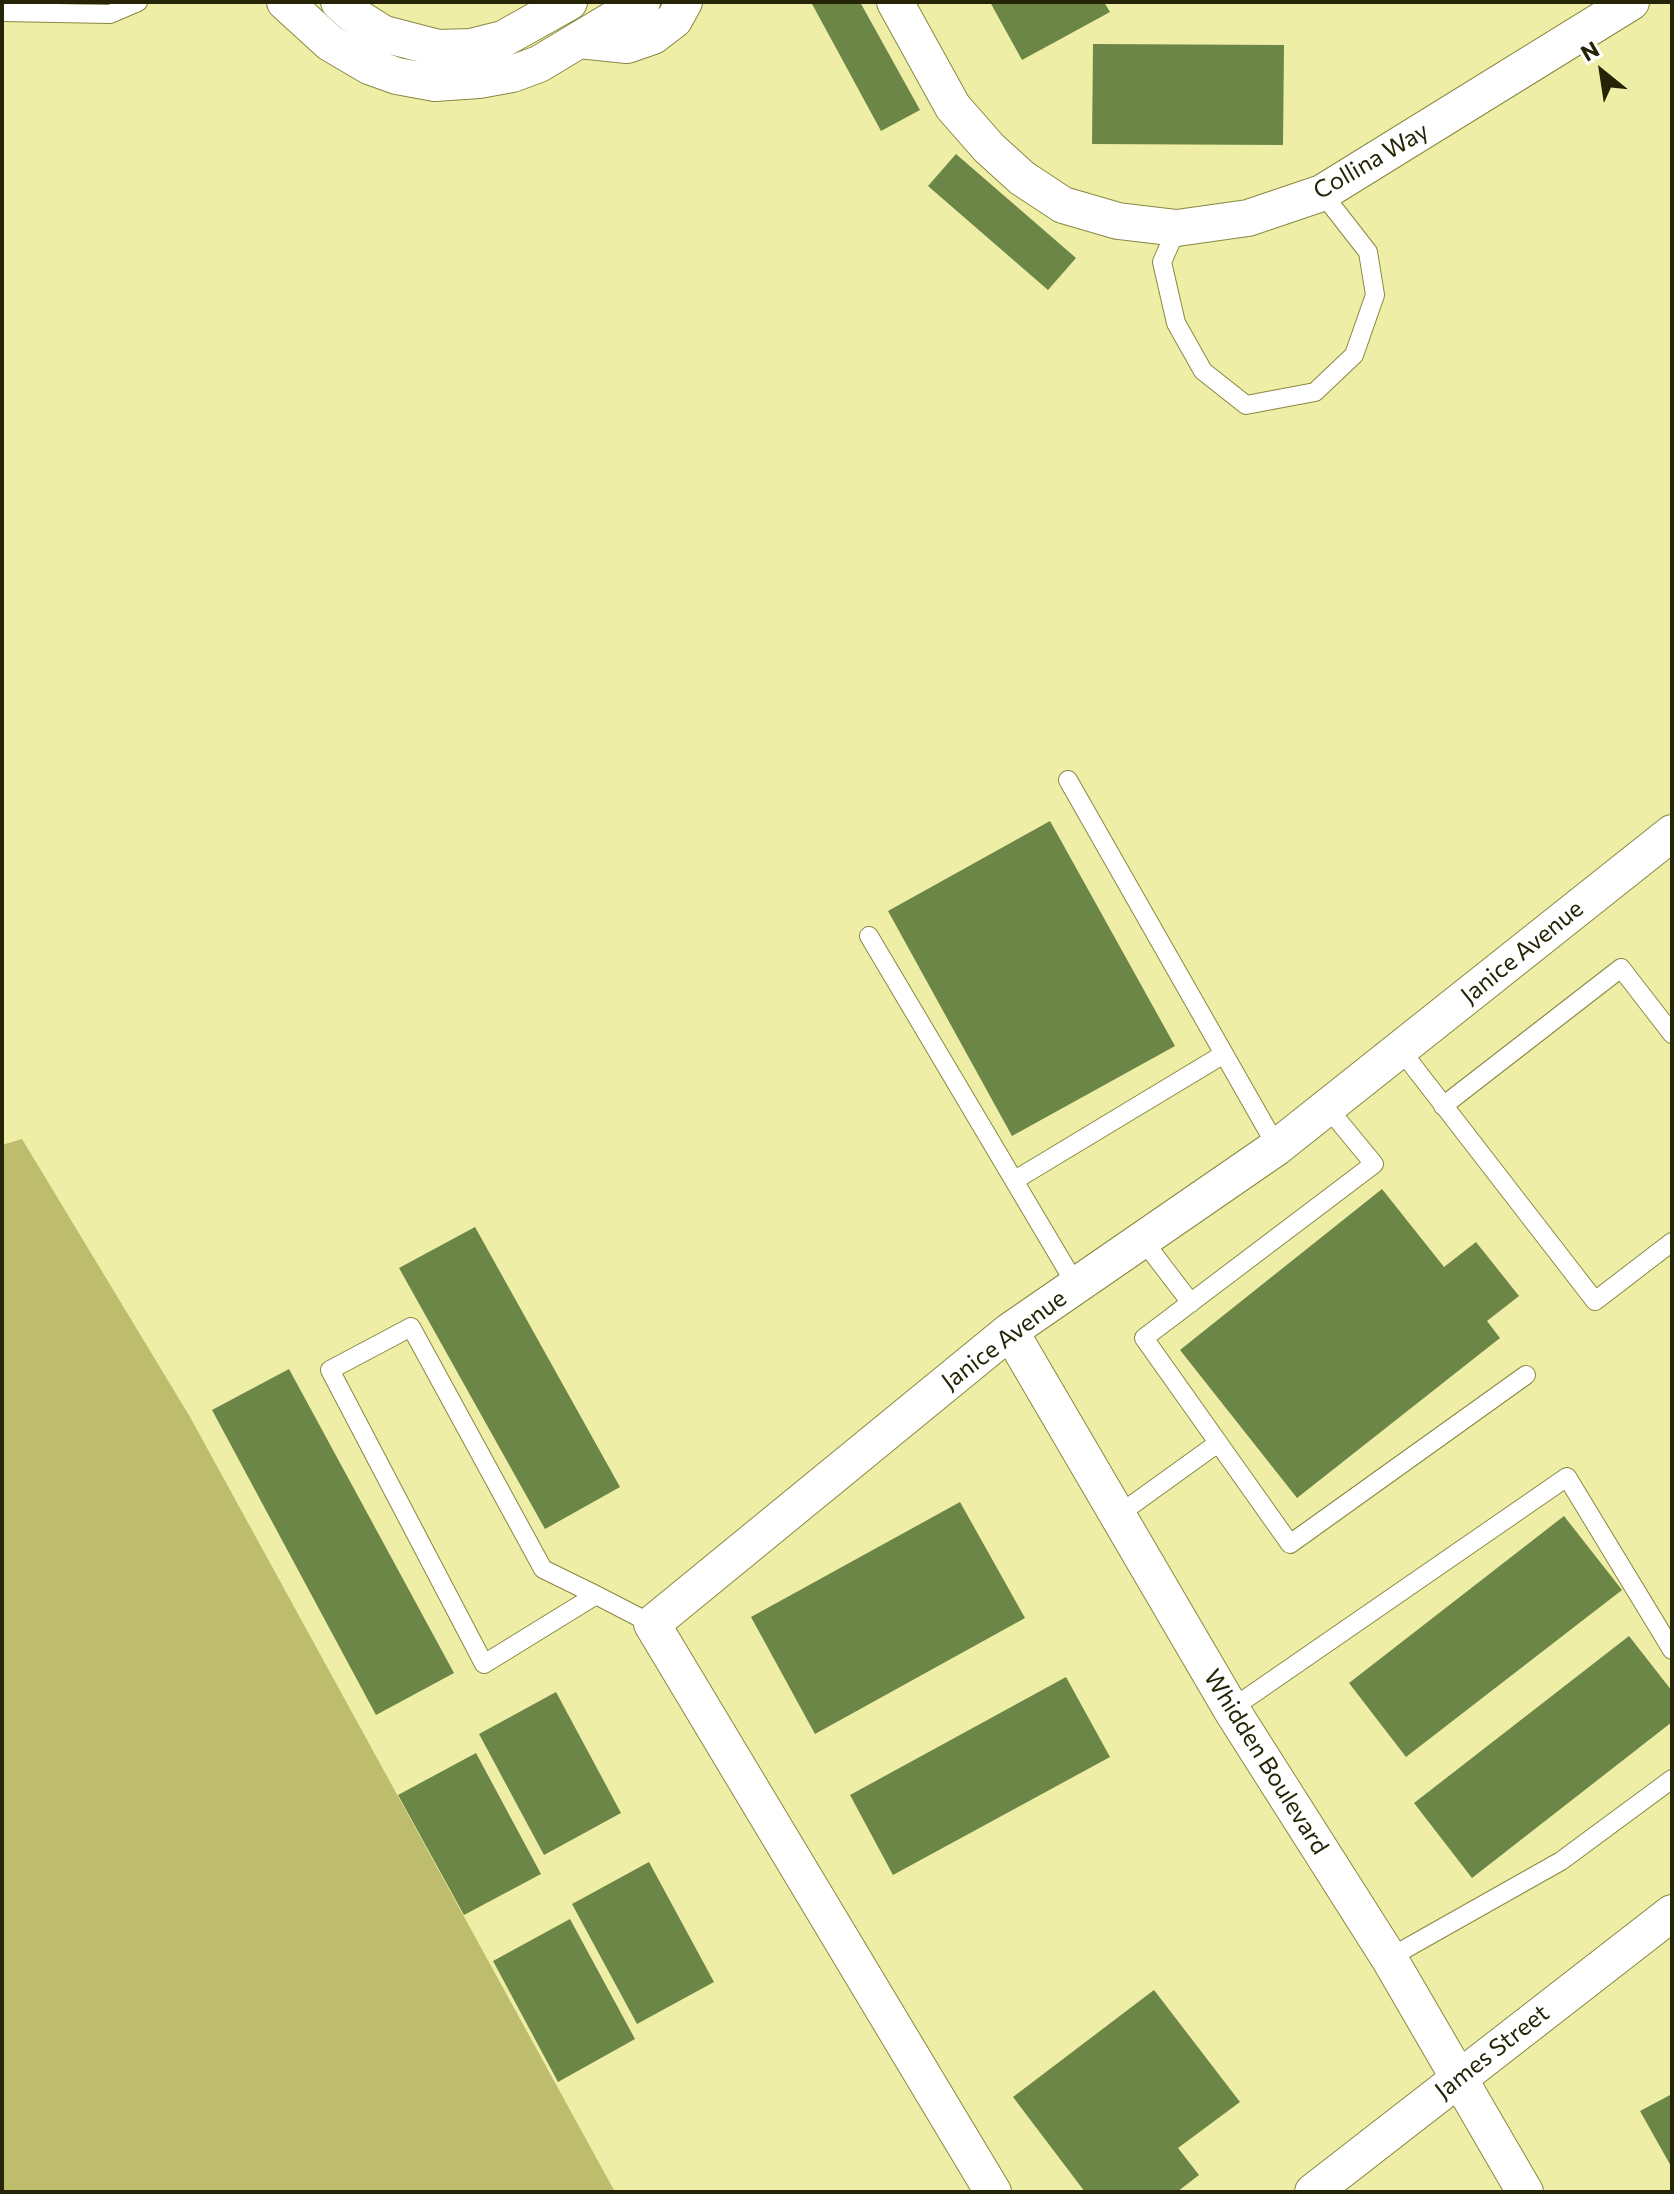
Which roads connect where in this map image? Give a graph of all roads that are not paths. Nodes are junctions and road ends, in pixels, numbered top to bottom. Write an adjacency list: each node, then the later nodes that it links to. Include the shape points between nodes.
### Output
1 (138, 2): 9 (lane, via 110,14)
2 (285, 2): 12 (street, via 330,43)
3 (339, 2): 10 (street, via 384,34)
4 (569, 2): 10 (street, via 503,39 471,47 438,48)
5 (642, 2): 11 (street)
6 (684, 2): 11 (street, via 674,20 653,36 627,45)
7 (895, 2): 14 (street, Collina Way, via 953,107 1022,178 1063,205 1118,221)
8 (1631, 2): 13 (street, Collina Way)
9 (2, 12)
10 (404, 39): 12 (street)
11 (579, 40): 12 (street, via 512,74 435,83)
12 (397, 76)
13 (1322, 193): 14 (street, Collina Way, via 1248,218); 14 (lane, via 1368,252 1375,295 1354,355 1315,392 1246,405 1203,371 1176,323 1162,262)
14 (1177, 228)
15 (1068, 780): 20 (lane)
16 (1672, 833): 19 (street, Janice Avenue)
17 (869, 936): 24 (lane)
18 (1672, 1034): 21 (lane, via 1621,968)
19 (1400, 1049): 21 (lane); 22 (street, Janice Avenue)
20 (1224, 1054): 23 (lane); 24 (lane)
21 (1443, 1106): 26 (lane, via 1595,1301)
22 (1327, 1107): 23 (street, Janice Avenue); 28 (lane, via 1374,1164)
23 (1277, 1147): 25 (street, Janice Avenue)
24 (1015, 1180): 27 (lane)
25 (1142, 1239): 27 (street, Janice Avenue); 28 (lane)
26 (1672, 1242)
27 (1076, 1285): 29 (street, Janice Avenue)
28 (1191, 1303): 31 (lane, via 1144,1338)
29 (1010, 1331): 32 (street, Whidden Boulevard); 34 (street, Janice Avenue)
30 (1526, 1375): 31 (lane, via 1290,1544)
31 (1218, 1443): 32 (lane)
32 (1118, 1515): 36 (street, Whidden Boulevard)
33 (596, 1595): 33 (lane, via 543,1569 411,1327 330,1370 484,1664); 34 (lane)
34 (652, 1624): 41 (street)
35 (1672, 1650): 36 (lane, via 1567,1477)
36 (1231, 1709): 39 (street, Whidden Boulevard)
37 (1672, 1779): 39 (lane, via 1561,1861)
38 (1672, 1914): 40 (street, James Street)
39 (1389, 1958): 40 (street, Whidden Boulevard)
40 (1459, 2079): 42 (street, James Street); 43 (street, Whidden Boulevard)
41 (993, 2192)
42 (1313, 2192)
43 (1525, 2192)

